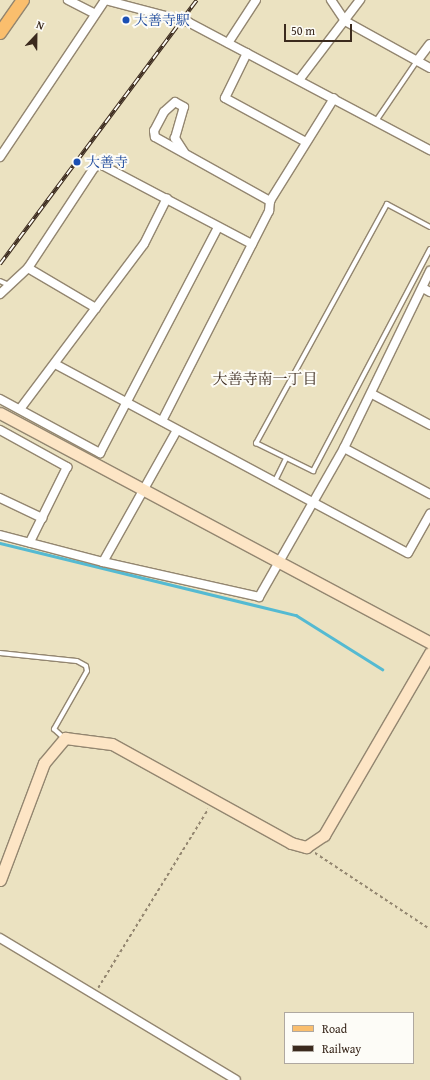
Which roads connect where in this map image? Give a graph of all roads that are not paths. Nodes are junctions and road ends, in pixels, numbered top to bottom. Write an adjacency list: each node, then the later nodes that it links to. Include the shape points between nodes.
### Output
1 (23, 0): 9 (main road)
2 (68, 0): 7 (street)
3 (105, 0): 7 (street); 10 (street, via 188,22)
4 (256, 0): 10 (street)
5 (331, 0): 8 (street)
6 (360, 0): 8 (street)
7 (95, 14): 21 (street)
8 (345, 21): 13 (street); 15 (street)
9 (0, 33)
10 (228, 43): 12 (street)
11 (430, 44): 13 (street)
12 (247, 53): 15 (street); 18 (street, via 225,98)
13 (417, 61): 14 (street); 17 (lane)
14 (430, 68)
15 (299, 80): 16 (street)
16 (334, 98): 17 (street); 18 (street)
17 (376, 121): 19 (street)
18 (306, 142): 23 (street)
19 (430, 150)
20 (184, 152): 20 (street, via 155,137 154,131 164,112 175,102 184,107 175,138); 23 (street)
21 (0, 158)
22 (167, 198): 24 (street); 28 (street, via 100,164 94,168); 34 (street, via 144,244)
23 (270, 201): 26 (street, via 269,212)
24 (218, 226): 26 (street); 38 (street)
25 (430, 227): 46 (lane, via 387,204 256,443)
26 (252, 244): 41 (street)
27 (430, 249): 46 (lane, via 312,471)
28 (28, 268): 31 (street); 34 (street)
29 (430, 271): 32 (street)
30 (0, 281): 31 (lane)
31 (9, 285): 33 (street)
32 (426, 290): 36 (street)
33 (0, 294)
34 (96, 308): 35 (street)
35 (55, 364): 38 (street); 39 (street)
36 (372, 394): 42 (street); 45 (street)
37 (0, 398): 39 (street)
38 (126, 402): 39 (street, via 100,453); 41 (street)
39 (20, 409)
40 (0, 413): 48 (street)
41 (162, 421): 44 (street)
42 (430, 425)
43 (0, 430): 53 (street, via 67,467)
44 (177, 430): 47 (street); 48 (street)
45 (344, 448): 49 (street); 51 (street)
46 (286, 458): 47 (lane)
47 (274, 482): 51 (street)
48 (143, 490): 56 (street); 57 (street)
49 (430, 494)
50 (0, 498): 53 (street)
51 (313, 502): 52 (street, via 408,553); 57 (street)
52 (430, 514)
53 (42, 518): 55 (street)
54 (0, 534): 55 (street)
55 (30, 542): 56 (street)
56 (103, 562): 57 (street, via 259,597)
57 (280, 562): 58 (street)
58 (430, 643)
59 (0, 653): 61 (lane, via 77,661 86,666 88,671 54,729)
60 (430, 653): 61 (street, via 324,835 306,847 291,843 112,744)
61 (65, 738): 62 (street, via 44,763)
62 (0, 880)
63 (0, 938): 64 (street)
64 (236, 1080)

